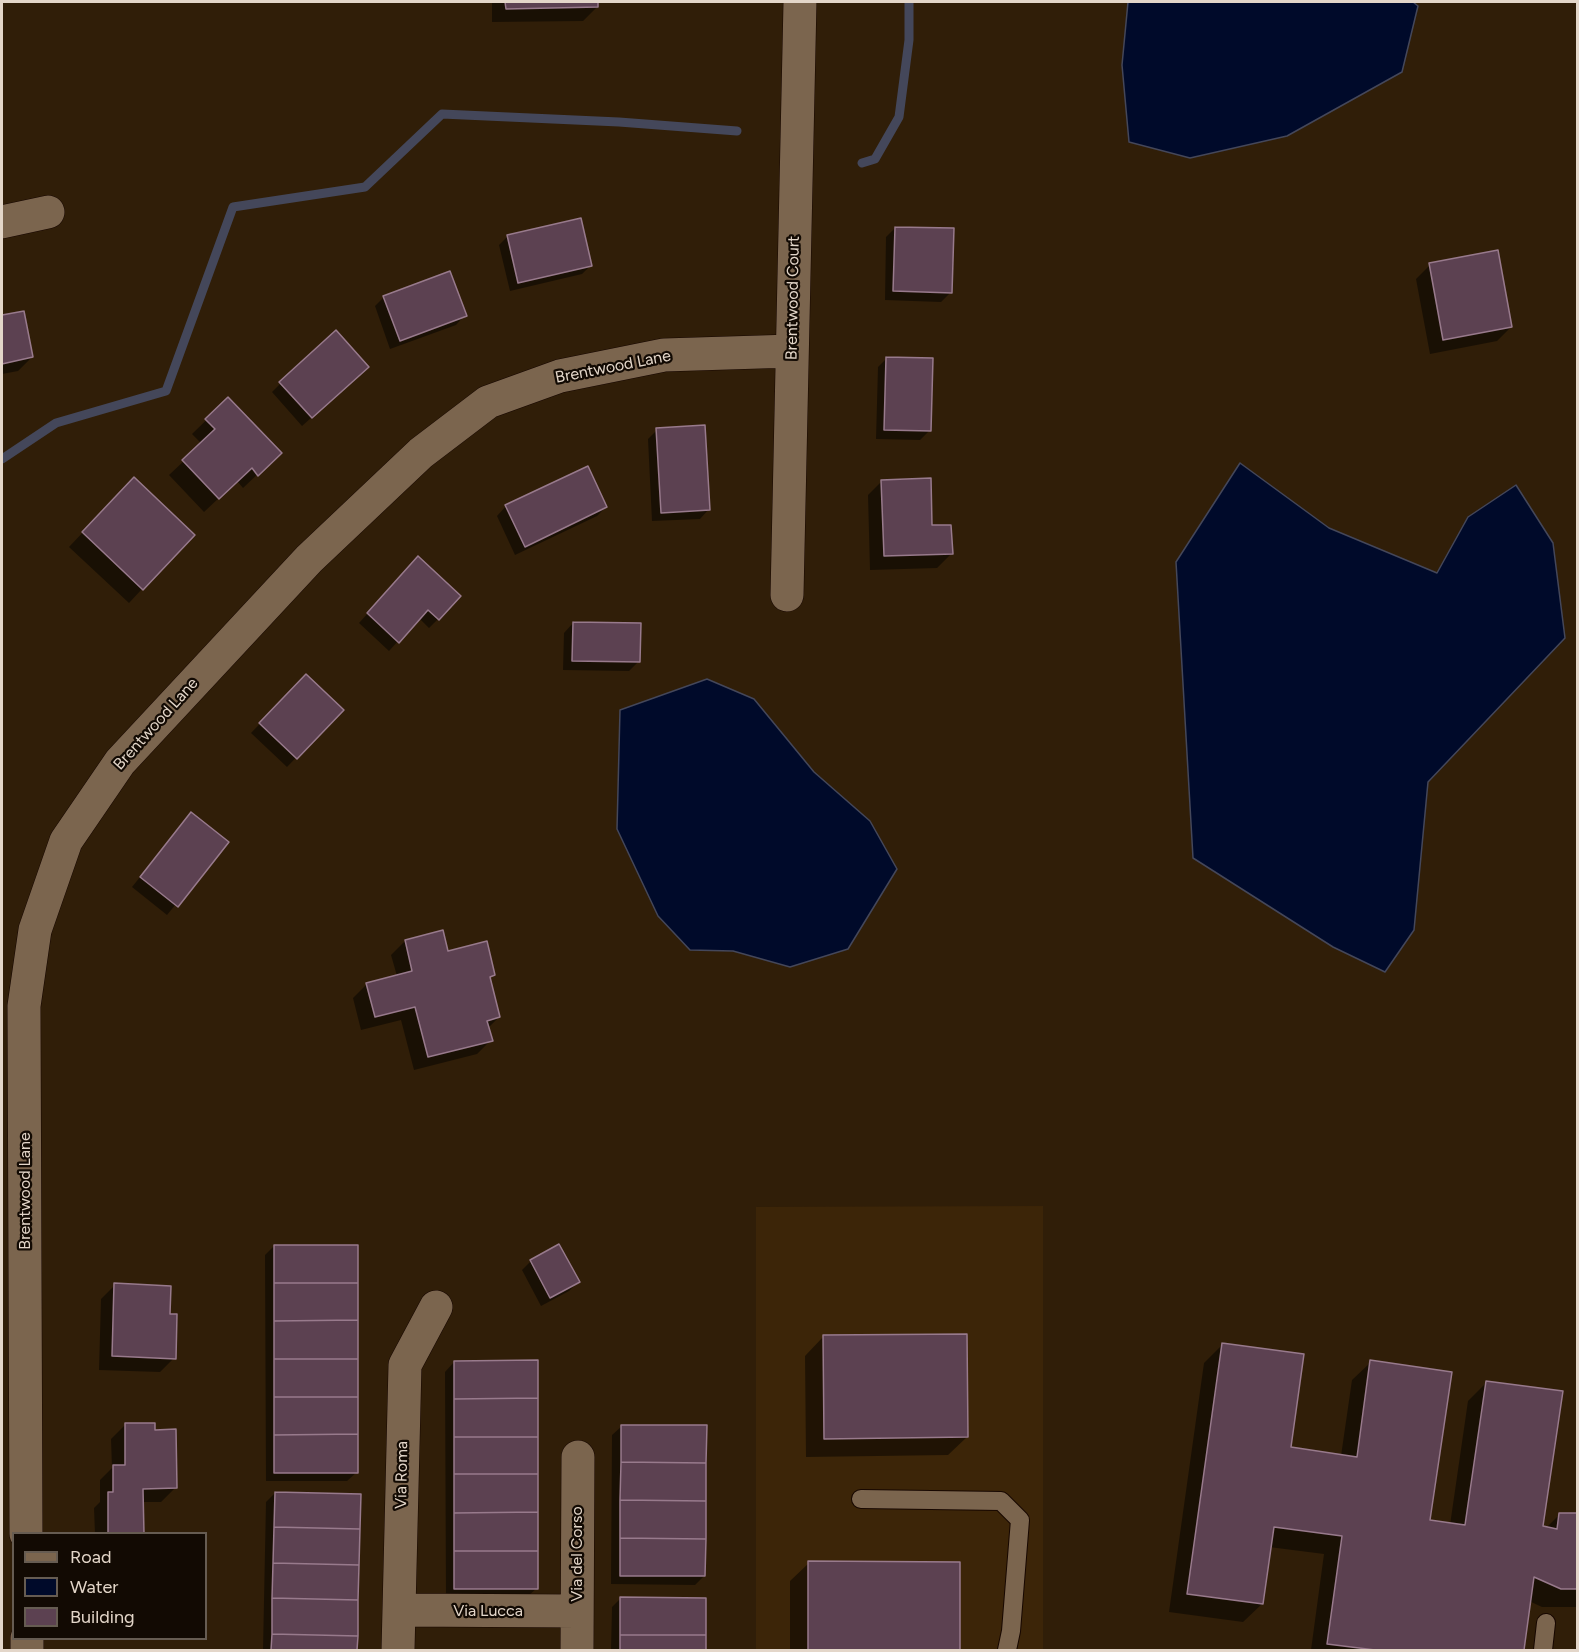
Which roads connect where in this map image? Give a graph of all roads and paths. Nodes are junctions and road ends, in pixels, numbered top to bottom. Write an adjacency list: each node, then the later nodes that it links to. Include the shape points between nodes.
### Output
1 (800, 2): 4 (street, Brentwood Court)
2 (48, 212): 3 (street)
3 (2, 222)
4 (792, 351): 5 (street, Brentwood Court); 9 (street, Brentwood Lane, via 664,355 560,376 488,402 421,453 309,559 120,762 66,841 35,930 24,1006)
5 (788, 595)
6 (436, 1307): 10 (street, Via Roma, via 405,1365)
7 (578, 1457): 11 (street, Via del Corso)
8 (861, 1499): 15 (lane, via 1001,1501 1020,1520)
9 (26, 1532)
10 (399, 1611): 11 (street, Via Lucca); 13 (street, Via Roma)
11 (577, 1611): 14 (street, Via del Corso)
12 (1546, 1623): 16 (lane)
13 (398, 1650)
14 (577, 1650)
15 (1007, 1650)
16 (1543, 1650)

